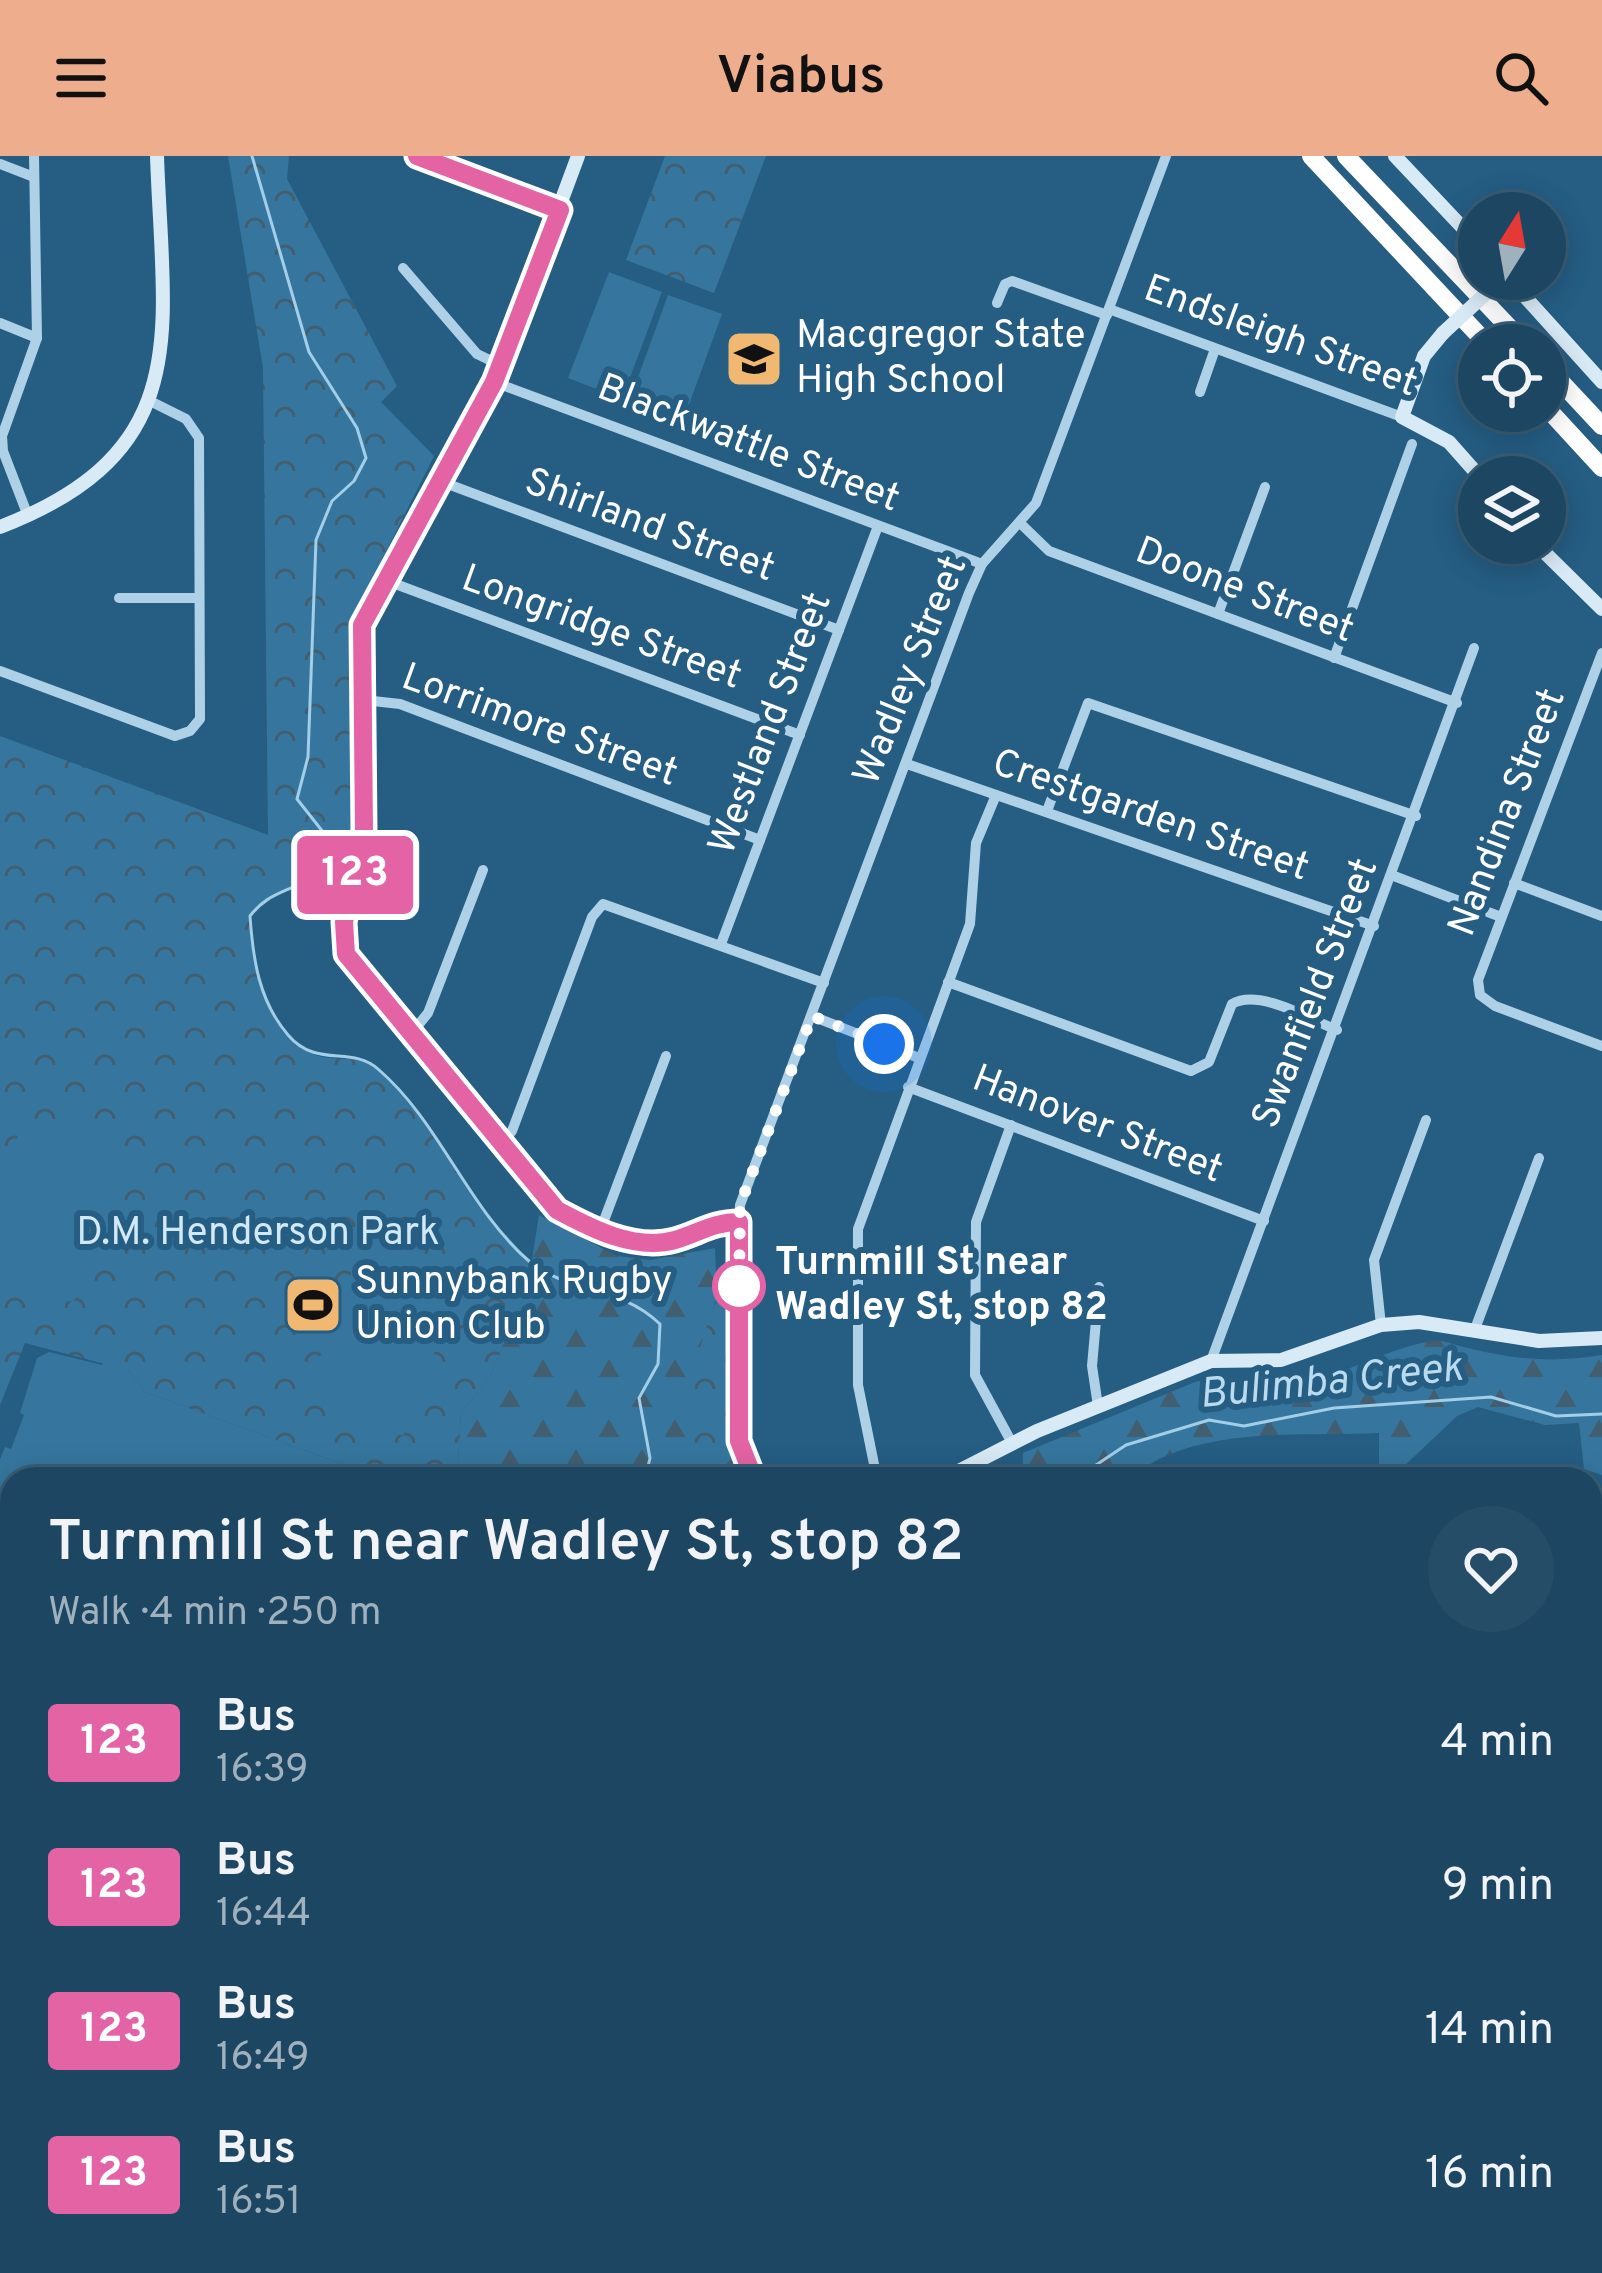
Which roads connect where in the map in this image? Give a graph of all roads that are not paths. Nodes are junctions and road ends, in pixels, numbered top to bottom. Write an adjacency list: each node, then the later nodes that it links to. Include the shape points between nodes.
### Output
1 (34, 156): 10 (street)
2 (157, 156): 28 (street, via 163,320)
3 (418, 156): 11 (street)
4 (578, 156): 11 (street)
5 (1166, 156): 17 (street, Wadley Street)
6 (1311, 156): 19 (highway)
7 (1346, 156): 20 (highway)
8 (1395, 156): 12 (street)
9 (0, 164): 10 (street)
10 (34, 177): 21 (street)
11 (560, 210): 23 (street)
12 (1458, 223)
13 (403, 268): 23 (street, via 477,354)
14 (1481, 300): 29 (street, bridge, via 1424,356)
15 (1519, 300): 25 (street)
16 (997, 302): 17 (street, Endsleigh Street, via 1012,281)
17 (1108, 312): 22 (street, Endsleigh Street); 38 (street, Wadley Street, via 1046,482)
18 (0, 323): 21 (street)
19 (1468, 324)
20 (1506, 324)
21 (37, 338): 37 (street, via 2,436)
22 (1215, 349): 27 (street); 29 (street, Endsleigh Street)
23 (500, 365): 24 (street)
24 (494, 382): 35 (street); 40 (street, Blackwattle Street)
25 (1602, 382)
26 (1566, 387): 30 (highway)
27 (1200, 392)
28 (150, 401): 37 (street, via 113,461); 45 (street, via 186,419 199,438)
29 (1402, 417): 33 (street, Endsleigh Street)
30 (1602, 426)
31 (1566, 429): 34 (highway)
32 (1412, 444): 51 (street)
33 (1462, 456)
34 (1602, 468)
35 (436, 480): 43 (street); 48 (street, Shirland Street)
36 (1265, 487): 47 (street)
37 (28, 516): 39 (street)
38 (1020, 523): 41 (street, Wadley Street); 47 (street, Doone Street, via 1049,551)
39 (0, 526)
40 (878, 526): 41 (street, Blackwattle Street); 48 (street, Westland Street)
41 (982, 564): 56 (street, Wadley Street)
42 (1553, 564): 46 (street)
43 (382, 579): 53 (street, via 362,625); 55 (street, Longridge Street)
44 (119, 598): 45 (street)
45 (197, 598): 52 (street, via 200,719 190,731 175,736)
46 (1602, 609)
47 (1218, 614): 51 (street, Doone Street)
48 (839, 630): 55 (street, Westland Street)
49 (1474, 648): 54 (street, Swanfield Street)
50 (1602, 653): 63 (street, Nandina Street)
51 (1334, 658): 54 (street, Doone Street)
52 (0, 670)
53 (364, 700): 60 (street, Lorrimore Street, via 400,704); 72 (street, via 364,830 343,940 354,969)
54 (1457, 703): 59 (street, Swanfield Street)
55 (800, 735): 60 (street, Westland Street)
56 (907, 764): 57 (street, Crestgarden Street); 68 (street, Wadley Street)
57 (996, 795): 58 (street, Crestgarden Street); 69 (street, via 976,844 970,924)
58 (1047, 812): 59 (street, via 1088,703); 66 (street, Crestgarden Street)
59 (1416, 816): 62 (street, Swanfield Street)
60 (760, 839): 67 (street, Westland Street)
61 (483, 870): 72 (street, via 428,1013)
62 (1394, 876): 65 (street); 66 (street, Swanfield Street)
63 (1514, 883): 64 (street); 65 (street, Nandina Street)
64 (1602, 916)
65 (1501, 917): 73 (street, Nandina Street, via 1480,995)
66 (1374, 926): 71 (street, Swanfield Street)
67 (722, 944): 68 (street); 79 (street, via 614,904 596,910 512,1131)
68 (824, 982): 70 (street, Wadley Street)
69 (948, 982): 71 (street, via 1191,1071 1209,1062 1240,999); 75 (street)
70 (812, 1016): 75 (street); 82 (street, Wadley Street)
71 (1337, 1030): 81 (street, Swanfield Street)
72 (410, 1035): 79 (street)
73 (1602, 1046)
74 (666, 1056): 83 (street)
75 (919, 1058): 76 (street)
76 (908, 1087): 78 (street, Hanover Street); 92 (street, via 858,1229 858,1385)
77 (1426, 1120): 85 (street, via 1374,1260)
78 (1011, 1125): 81 (street, Hanover Street); 90 (street, via 976,1222 975,1375)
79 (500, 1144): 83 (street, via 557,1210)
80 (1539, 1158): 86 (street)
81 (1264, 1221): 88 (street, Swanfield Street)
82 (739, 1222): 83 (street, via 654,1243); 91 (street, via 739,1441)
83 (600, 1231)
84 (1099, 1287): 89 (street, via 1092,1366)
85 (1381, 1325): 86 (street); 88 (street, via 1281,1360)
86 (1475, 1329): 87 (street, via 1564,1342)
87 (1602, 1338)
88 (1211, 1361): 89 (street)
89 (1098, 1406): 90 (street)
90 (1012, 1443): 93 (street)
91 (749, 1467)
92 (875, 1467)
93 (966, 1467)

